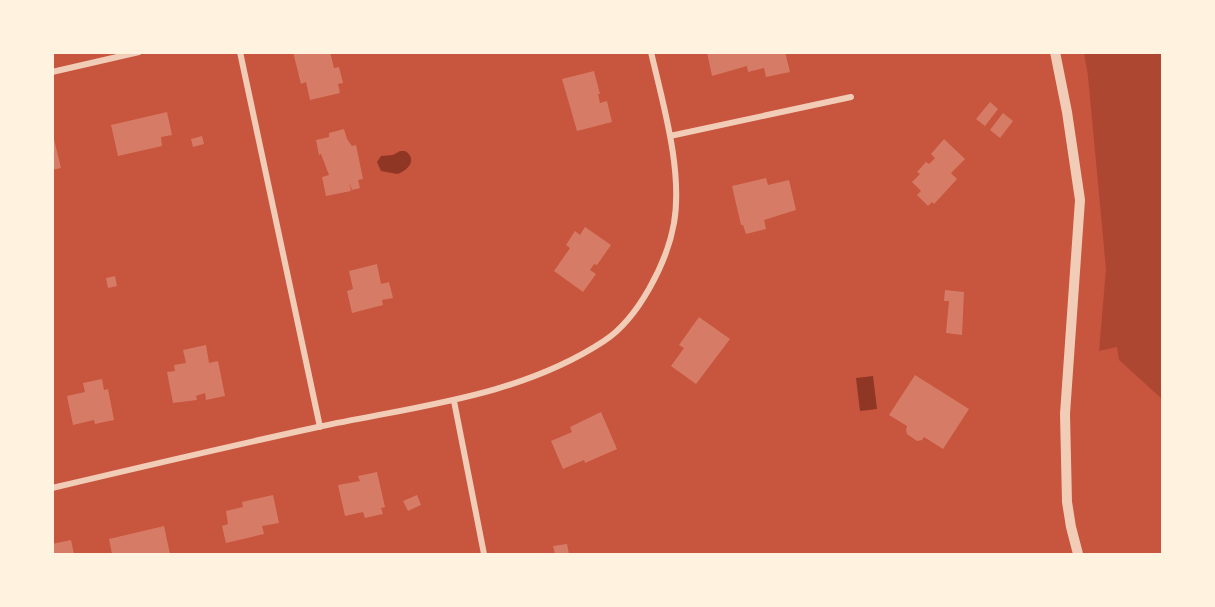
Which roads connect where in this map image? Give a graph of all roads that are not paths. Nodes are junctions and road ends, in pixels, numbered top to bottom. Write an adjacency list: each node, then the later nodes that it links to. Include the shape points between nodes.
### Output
1 (139, 52): 5 (street)
2 (240, 52): 9 (street)
3 (651, 52): 7 (street)
4 (1055, 52): 12 (street, via 1080,200 1065,414 1067,502)
5 (52, 72)
6 (851, 97): 7 (street)
7 (670, 136): 8 (street, via 677,195 674,224 657,273 624,324 605,341 550,371)
8 (454, 401): 9 (street); 11 (street)
9 (320, 427): 10 (street)
10 (52, 488)
11 (483, 555)
12 (1078, 555)

